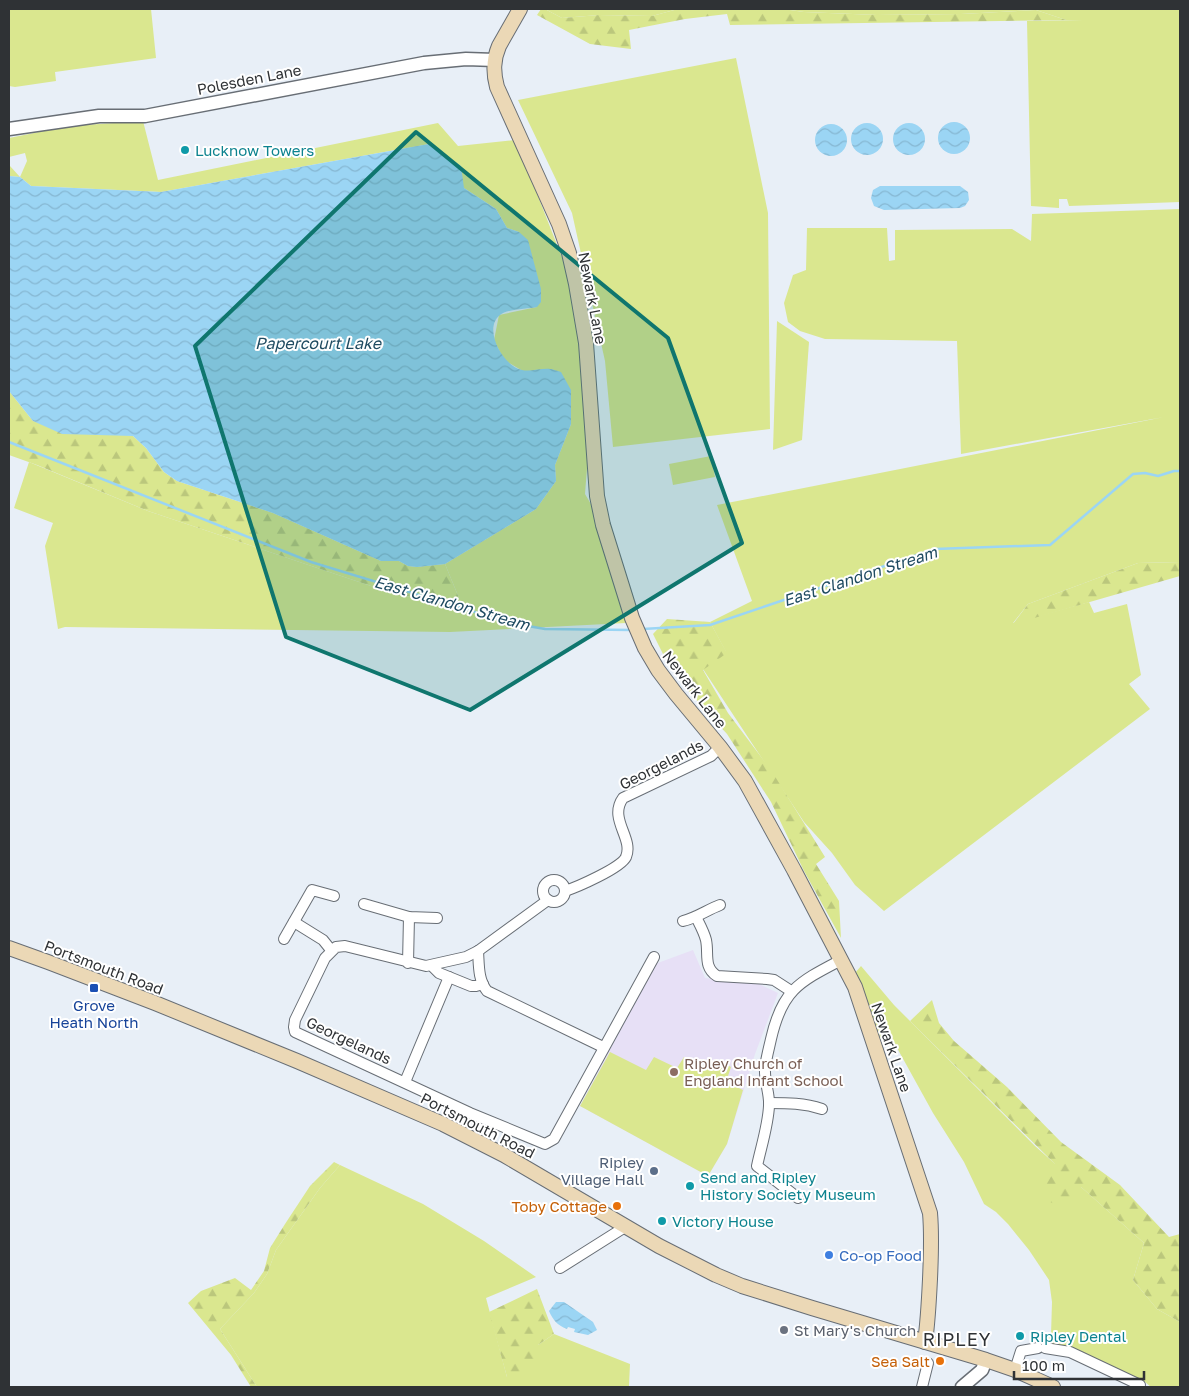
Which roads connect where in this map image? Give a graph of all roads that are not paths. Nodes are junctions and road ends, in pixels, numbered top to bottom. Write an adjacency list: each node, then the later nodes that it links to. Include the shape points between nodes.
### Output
1 (520, 9): 2 (main road, Newark Lane, via 499,46)
2 (495, 60): 3 (street, Polesden Lane, via 424,64 145,116 99,116); 4 (main road, Newark Lane, via 498,87 555,215 574,276 586,343 597,496 632,618 651,660)
3 (9, 129)
4 (720, 747): 5 (street, Georgelands, via 711,756 623,798 619,803 618,817 627,846 623,861); 22 (main road, Newark Lane, via 756,799)
5 (565, 891): 7 (street, Georgelands, via 561,900); 7 (street, via 561,882 550,881 544,891)
6 (334, 896): 14 (street, via 312,890)
7 (548, 900): 20 (street, Georgelands)
8 (364, 904): 10 (street)
9 (720, 905): 11 (street)
10 (409, 917): 12 (street); 23 (street)
11 (696, 917): 13 (street); 16 (street)
12 (437, 918)
13 (683, 921)
14 (294, 922): 15 (street); 19 (street)
15 (284, 940)
16 (706, 943): 17 (street); 27 (street, via 707,963 717,976 774,980)
17 (696, 947)
18 (9, 948): 33 (main road, Portsmouth Road, via 297,1061 443,1124 504,1155)
19 (332, 950): 23 (street, Georgelands, via 345,946); 29 (street, Georgelands, via 295,1020 297,1033)
20 (478, 951): 24 (street, Georgelands, via 466,958); 26 (street)
21 (654, 957): 28 (street, Georgelands)
22 (840, 960): 27 (street); 35 (main road, Newark Lane, via 855,987 929,1209 932,1225)
23 (408, 963): 24 (street, Georgelands)
24 (432, 966): 25 (street, Georgelands)
25 (449, 977): 26 (street, Georgelands, via 474,987); 29 (street, Georgelands)
26 (482, 984): 28 (street, via 496,997)
27 (791, 991): 30 (street, via 776,1019 765,1068)
28 (603, 1047): 29 (street, Georgelands, via 554,1139 548,1143 542,1144)
29 (404, 1082)
30 (769, 1103): 31 (street, via 796,1103); 32 (street, via 757,1166)
31 (822, 1109)
32 (798, 1198)
33 (626, 1227): 34 (street); 35 (main road, Portsmouth Road, via 686,1262 732,1282)
34 (560, 1268)
35 (925, 1342): 36 (main road, Portsmouth Road)
36 (986, 1360): 38 (main road, Portsmouth Road); 41 (street, via 982,1370)
37 (928, 1363): 40 (street)
38 (1015, 1370): 39 (street, via 1021,1350 1041,1348 1070,1352); 42 (main road, Portsmouth Road)
39 (1140, 1385)
40 (922, 1387)
41 (962, 1387)
42 (1053, 1387)

